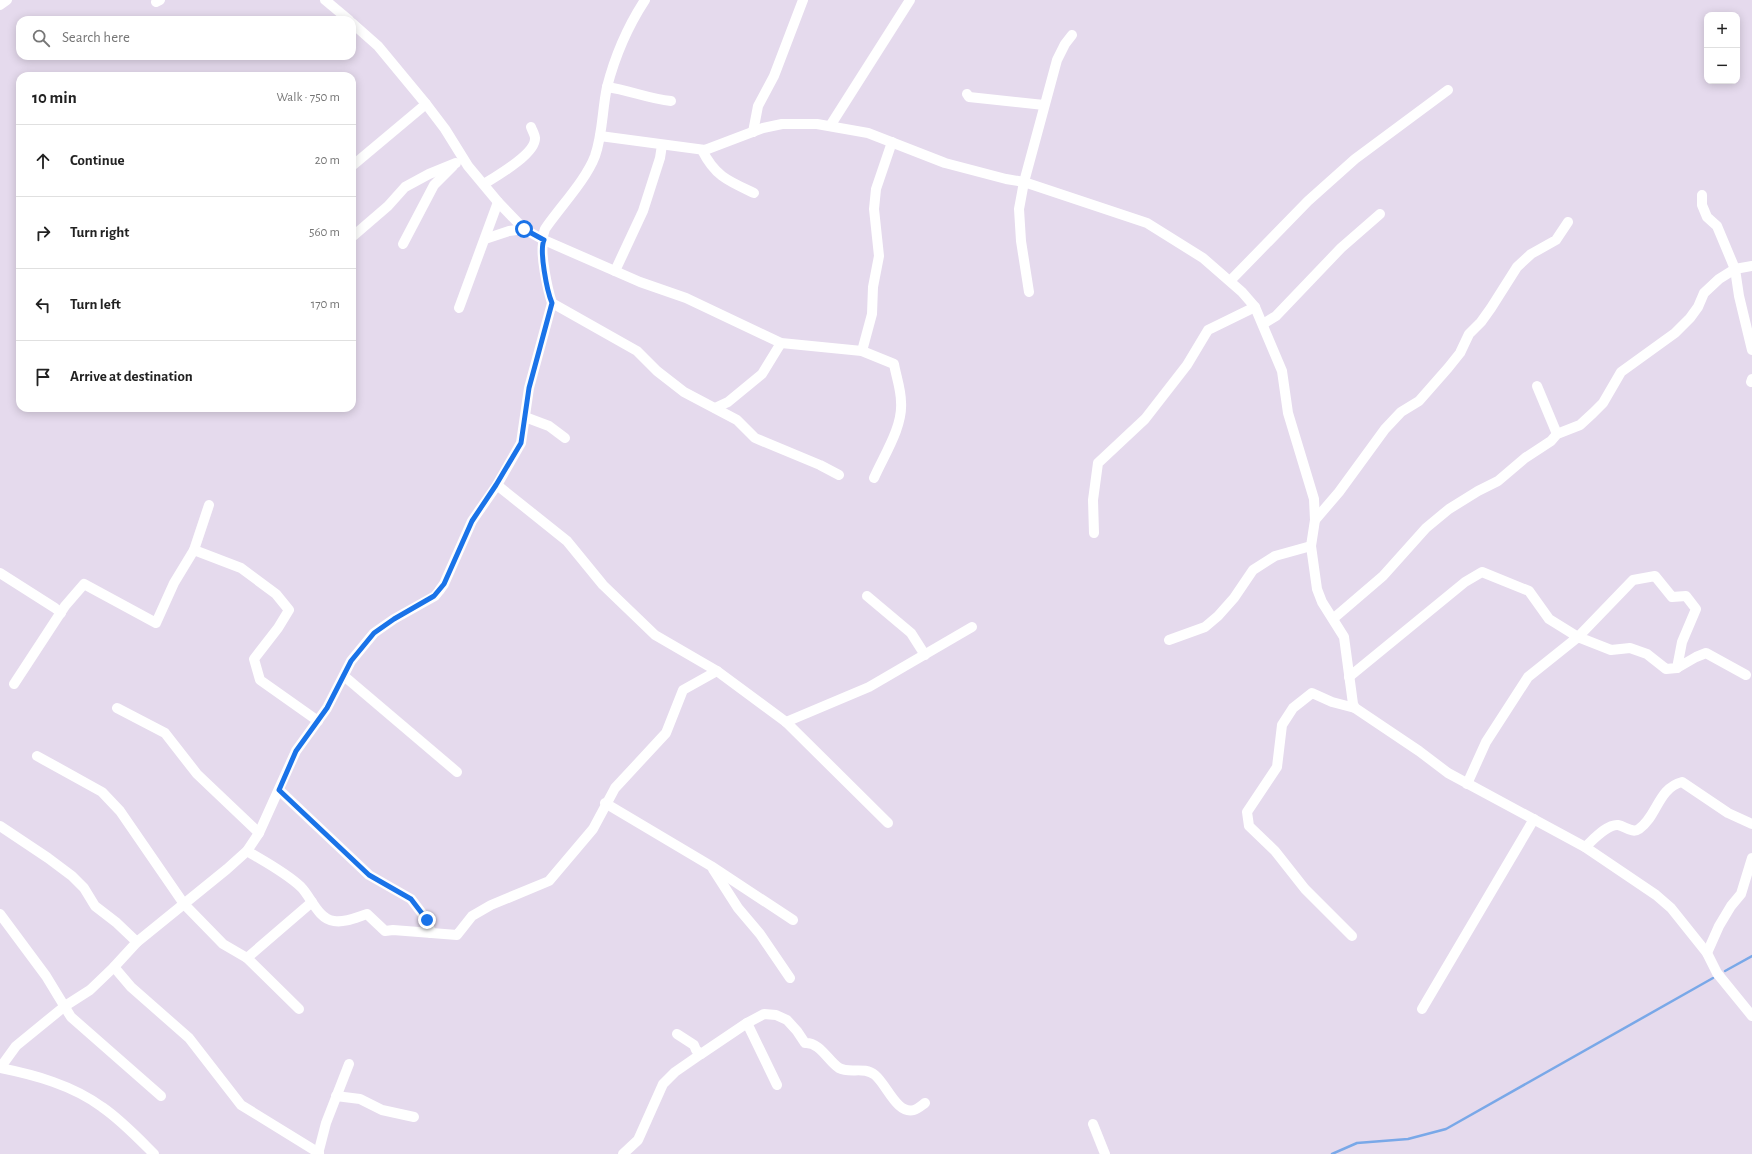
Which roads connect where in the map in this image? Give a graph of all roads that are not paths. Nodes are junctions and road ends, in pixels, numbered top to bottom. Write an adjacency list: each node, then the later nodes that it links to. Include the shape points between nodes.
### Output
1 (7, 0): 6 (street)
2 (325, 0): 7 (street)
3 (645, 0): 10 (street, via 633,17)
4 (803, 0): 18 (street, via 774,76 758,106)
5 (910, 0): 16 (street)
6 (0, 5)
7 (344, 16)
8 (356, 27): 14 (street, via 378,46)
9 (1072, 35): 15 (street, via 1057,60)
10 (607, 87): 13 (street); 19 (street)
11 (1448, 90): 41 (street, via 1355,159 1308,202)
12 (967, 94): 15 (street, via 969,97)
13 (671, 101)
14 (426, 104): 23 (street); 25 (street)
15 (1044, 105): 26 (street)
16 (830, 126): 18 (street, via 782,124); 20 (street, via 868,132)
17 (531, 127): 27 (street, via 535,138 528,152 522,159)
18 (753, 132): 22 (street)
19 (600, 136): 21 (street); 36 (street, via 594,157 584,176 545,229)
20 (892, 142): 26 (street, via 945,163); 49 (street, via 876,189 874,209 879,256 873,287 872,314)
21 (662, 145): 22 (street); 40 (street, via 643,211)
22 (702, 150): 28 (street, via 718,174)
23 (356, 163)
24 (456, 163): 25 (street); 34 (street, via 405,187 388,206); 37 (street, via 434,185)
25 (468, 166): 27 (street)
26 (1024, 182): 41 (street, via 1147,223 1203,258); 42 (street, via 1020,234)
27 (484, 184): 30 (street)
28 (754, 193)
29 (1702, 195): 39 (street, via 1702,205 1707,217 1717,226)
30 (498, 202): 33 (street); 35 (street)
31 (1380, 214): 46 (street, via 1341,248 1276,316)
32 (1568, 222): 59 (street, via 1556,240 1531,254 1517,267 1481,322 1464,341 1460,353 1419,401 1401,412 1385,429)
33 (524, 229): 35 (street); 36 (street)
34 (356, 234)
35 (485, 239): 45 (street)
36 (543, 239): 40 (street); 43 (street, via 542,249)
37 (403, 244)
38 (1752, 266): 39 (street)
39 (1735, 269): 48 (street); 53 (street, via 1704,293 1698,307 1675,333 1621,372 1603,403 1593,413 1580,424)
40 (615, 271): 47 (street, via 686,298)
41 (1230, 281): 44 (street)
42 (1029, 292)
43 (552, 303): 51 (street, via 637,351 684,392); 52 (street, via 529,388)
44 (1255, 307): 46 (street); 60 (street, via 1208,330 1187,365 1145,419 1098,463)
45 (459, 308)
46 (1263, 324): 59 (street, via 1282,371 1288,413 1314,499)
47 (780, 343): 49 (street); 51 (street, via 762,374 728,402)
48 (1752, 350)
49 (862, 351): 56 (street, via 894,364 902,401 896,433)
50 (1537, 386): 53 (street)
51 (715, 408): 55 (street, via 737,420 755,438)
52 (525, 417): 54 (street, via 549,426); 57 (street, via 521,443)
53 (1557, 434): 66 (street, via 1498,481 1448,509 1426,528 1383,576)
54 (565, 438)
55 (839, 475)
56 (874, 478)
57 (496, 485): 72 (street, via 567,541 603,585 655,635); 74 (street, via 472,521 439,591 374,633 351,661)
58 (209, 505): 62 (street)
59 (1315, 520): 61 (street)
60 (1094, 533)
61 (1311, 546): 66 (street, via 1317,588 1322,602); 69 (street, via 1275,556 1253,570 1218,616 1204,627)
62 (194, 550): 65 (street, via 174,583 156,623 84,584); 79 (street, via 241,568 276,594 289,610 254,659 260,680)
63 (0, 573): 65 (street)
64 (867, 596): 70 (street, via 911,633)
65 (61, 613): 76 (street)
66 (1334, 618): 75 (street, via 1344,637)
67 (972, 627): 70 (street)
68 (1578, 637): 71 (street, via 1611,650 1630,648 1647,654 1666,669); 71 (street, via 1633,580 1654,576 1672,597 1686,596 1696,609 1682,642); 75 (street, via 1549,619 1529,591 1482,572 1465,582); 83 (street, via 1528,677 1486,742)
69 (1169, 640)
70 (925, 655): 80 (street, via 869,687)
71 (1677, 668): 73 (street, via 1706,653)
72 (717, 671): 80 (street); 85 (street, via 683,690 666,734 615,788)
73 (1746, 675)
74 (344, 676): 79 (street); 82 (street)
75 (1349, 677): 78 (street)
76 (14, 684)
77 (117, 708): 90 (street, via 165,733 197,774)
78 (1355, 708): 83 (street); 100 (street, via 1312,694 1293,708 1282,725 1277,767 1247,812 1249,826 1275,851 1305,890)
79 (318, 721): 84 (street, via 296,751)
80 (786, 722): 87 (street)
81 (37, 756): 96 (street, via 102,792 120,811)
82 (457, 772)
83 (1467, 784): 86 (street)
84 (279, 790): 90 (street); 99 (street, via 369,875 411,899 427,920)
85 (605, 803): 94 (street); 99 (street, via 593,829 549,881 491,905 472,916 457,935)
86 (1534, 820): 91 (street); 108 (street)
87 (888, 823)
88 (1752, 824): 91 (street, via 1728,813 1682,782 1667,790 1638,830 1633,831 1618,825)
89 (0, 826): 101 (street, via 72,876 84,888 95,906)
90 (259, 833): 92 (street)
91 (1585, 847): 102 (street, via 1671,908)
92 (247, 851): 95 (street, via 301,887); 96 (street)
93 (1752, 858): 102 (street, via 1741,894 1719,926)
94 (711, 866): 98 (street); 105 (street, via 738,908 760,934)
95 (312, 902): 99 (street, via 333,922 367,914 385,931); 103 (street)
96 (184, 904): 101 (street); 103 (street, via 223,944)
97 (0, 914): 106 (street)
98 (793, 920)
99 (431, 933)
100 (1352, 936)
101 (138, 942): 104 (street)
102 (1707, 953): 109 (street, via 1717,973)
103 (248, 958): 107 (street)
104 (114, 967): 106 (street, via 90,990); 122 (street, via 131,987 189,1038 241,1105)
105 (790, 978)
106 (65, 1006): 114 (street, via 16,1046); 116 (street, via 71,1017 85,1031)
107 (299, 1009)
108 (1422, 1009)
109 (1752, 1016)
110 (747, 1023): 112 (street); 115 (street); 118 (street, via 764,1014 776,1015 787,1020 805,1043 817,1046 840,1068 848,1071 864,1070 874,1074 900,1108 915,1110)
111 (677, 1034): 112 (street, via 694,1045)
112 (701, 1054): 123 (street, via 663,1084 638,1140)
113 (349, 1064): 117 (street)
114 (0, 1068): 121 (street, via 40,1078 80,1093 103,1107)
115 (777, 1085)
116 (161, 1096)
117 (336, 1096): 119 (street, via 360,1099 382,1110); 122 (street, via 326,1123)
118 (925, 1103)
119 (414, 1117)
120 (1093, 1124): 124 (street)
121 (154, 1154)
122 (319, 1154)
123 (623, 1154)
124 (1105, 1154)

